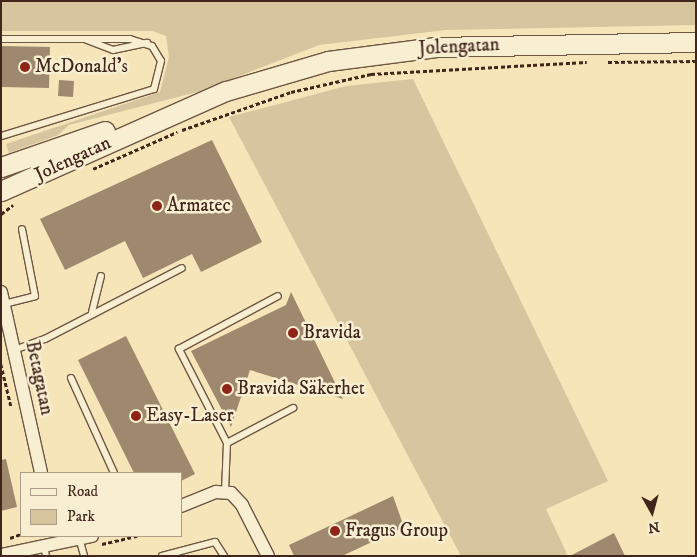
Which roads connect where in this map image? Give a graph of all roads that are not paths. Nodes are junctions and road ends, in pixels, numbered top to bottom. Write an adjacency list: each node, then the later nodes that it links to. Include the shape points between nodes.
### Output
1 (1, 38): 2 (lane)
2 (87, 40): 4 (lane); 4 (lane, via 113,50)
3 (696, 42): 5 (street, Jolengatan, via 481,45 381,52 311,65)
4 (146, 43): 6 (lane, via 157,50 161,61 154,90)
5 (226, 91): 7 (street, Jolengatan, via 208,91); 8 (street, Jolengatan)
6 (1, 136)
7 (1, 167)
8 (1, 191)
9 (22, 229): 13 (lane, via 35,296)
10 (182, 268): 14 (lane)
11 (101, 276): 14 (lane)
12 (278, 296): 18 (lane, via 179,348)
13 (3, 298): 15 (street, Betagatan)
14 (92, 312): 15 (lane, via 45,340)
15 (9, 346): 19 (street, Betagatan)
16 (71, 378): 20 (lane)
17 (293, 408): 18 (lane)
18 (227, 443): 21 (lane)
19 (41, 472)
20 (114, 472)
21 (225, 492): 22 (street); 30 (street, via 242,505)
22 (182, 506)
23 (86, 537): 24 (street)
24 (79, 538): 25 (street); 27 (lane)
25 (50, 545): 26 (street)
26 (1, 555)
27 (84, 556)
28 (162, 556): 29 (lane, via 215,542)
29 (224, 556)
30 (268, 556)

